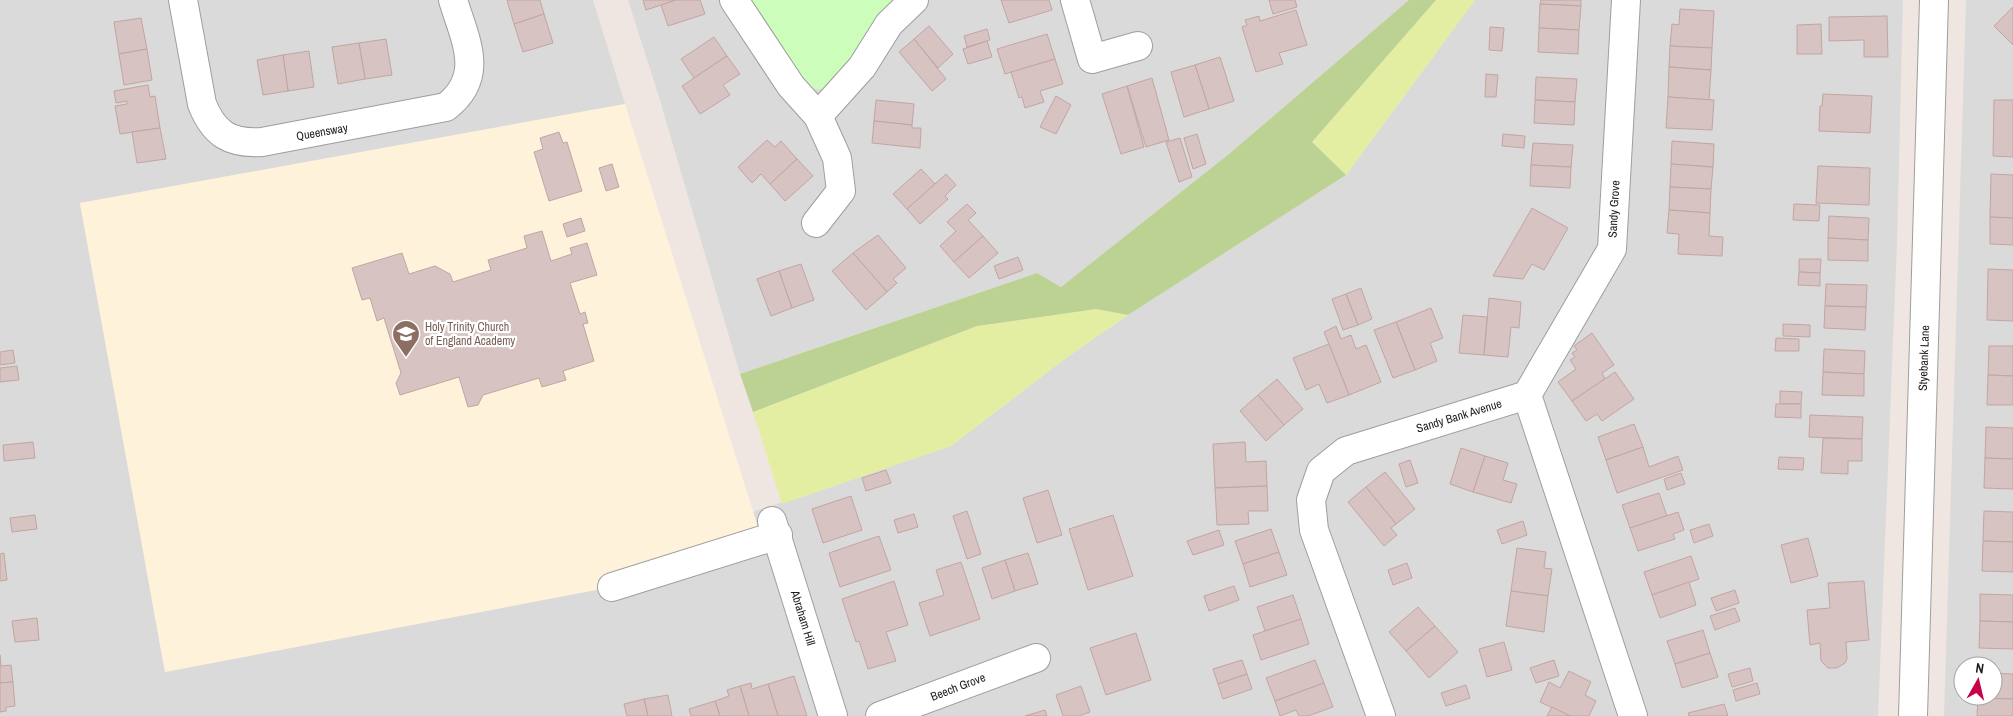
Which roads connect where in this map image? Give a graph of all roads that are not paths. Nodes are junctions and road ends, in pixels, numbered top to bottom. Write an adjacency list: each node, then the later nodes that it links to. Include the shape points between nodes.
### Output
1 (183, 0): 2 (street, Queensway, via 202,104 208,119 218,131 246,143 446,107 463,92 471,71)
2 (453, 0)
3 (734, 0): 9 (street, via 791,86)
4 (914, 0): 9 (street, via 889,24 862,67)
5 (1075, 0): 8 (street, via 1092,59)
6 (1626, 0): 11 (street, Sandy Grove, via 1612,249)
7 (1934, 0): 18 (street, Styebank Lane)
8 (1138, 46)
9 (818, 116): 10 (street, via 837,158 842,191)
10 (816, 223)
11 (1527, 395): 16 (street, Sandy Bank Avenue, via 1346,451 1321,471 1311,500 1314,530); 17 (street)
12 (612, 587): 14 (street, Abraham Hill, via 775,528)
13 (1036, 658): 15 (street, Beech Grove)
14 (833, 716)
15 (880, 716)
16 (1381, 716)
17 (1633, 716)
18 (1914, 716)

